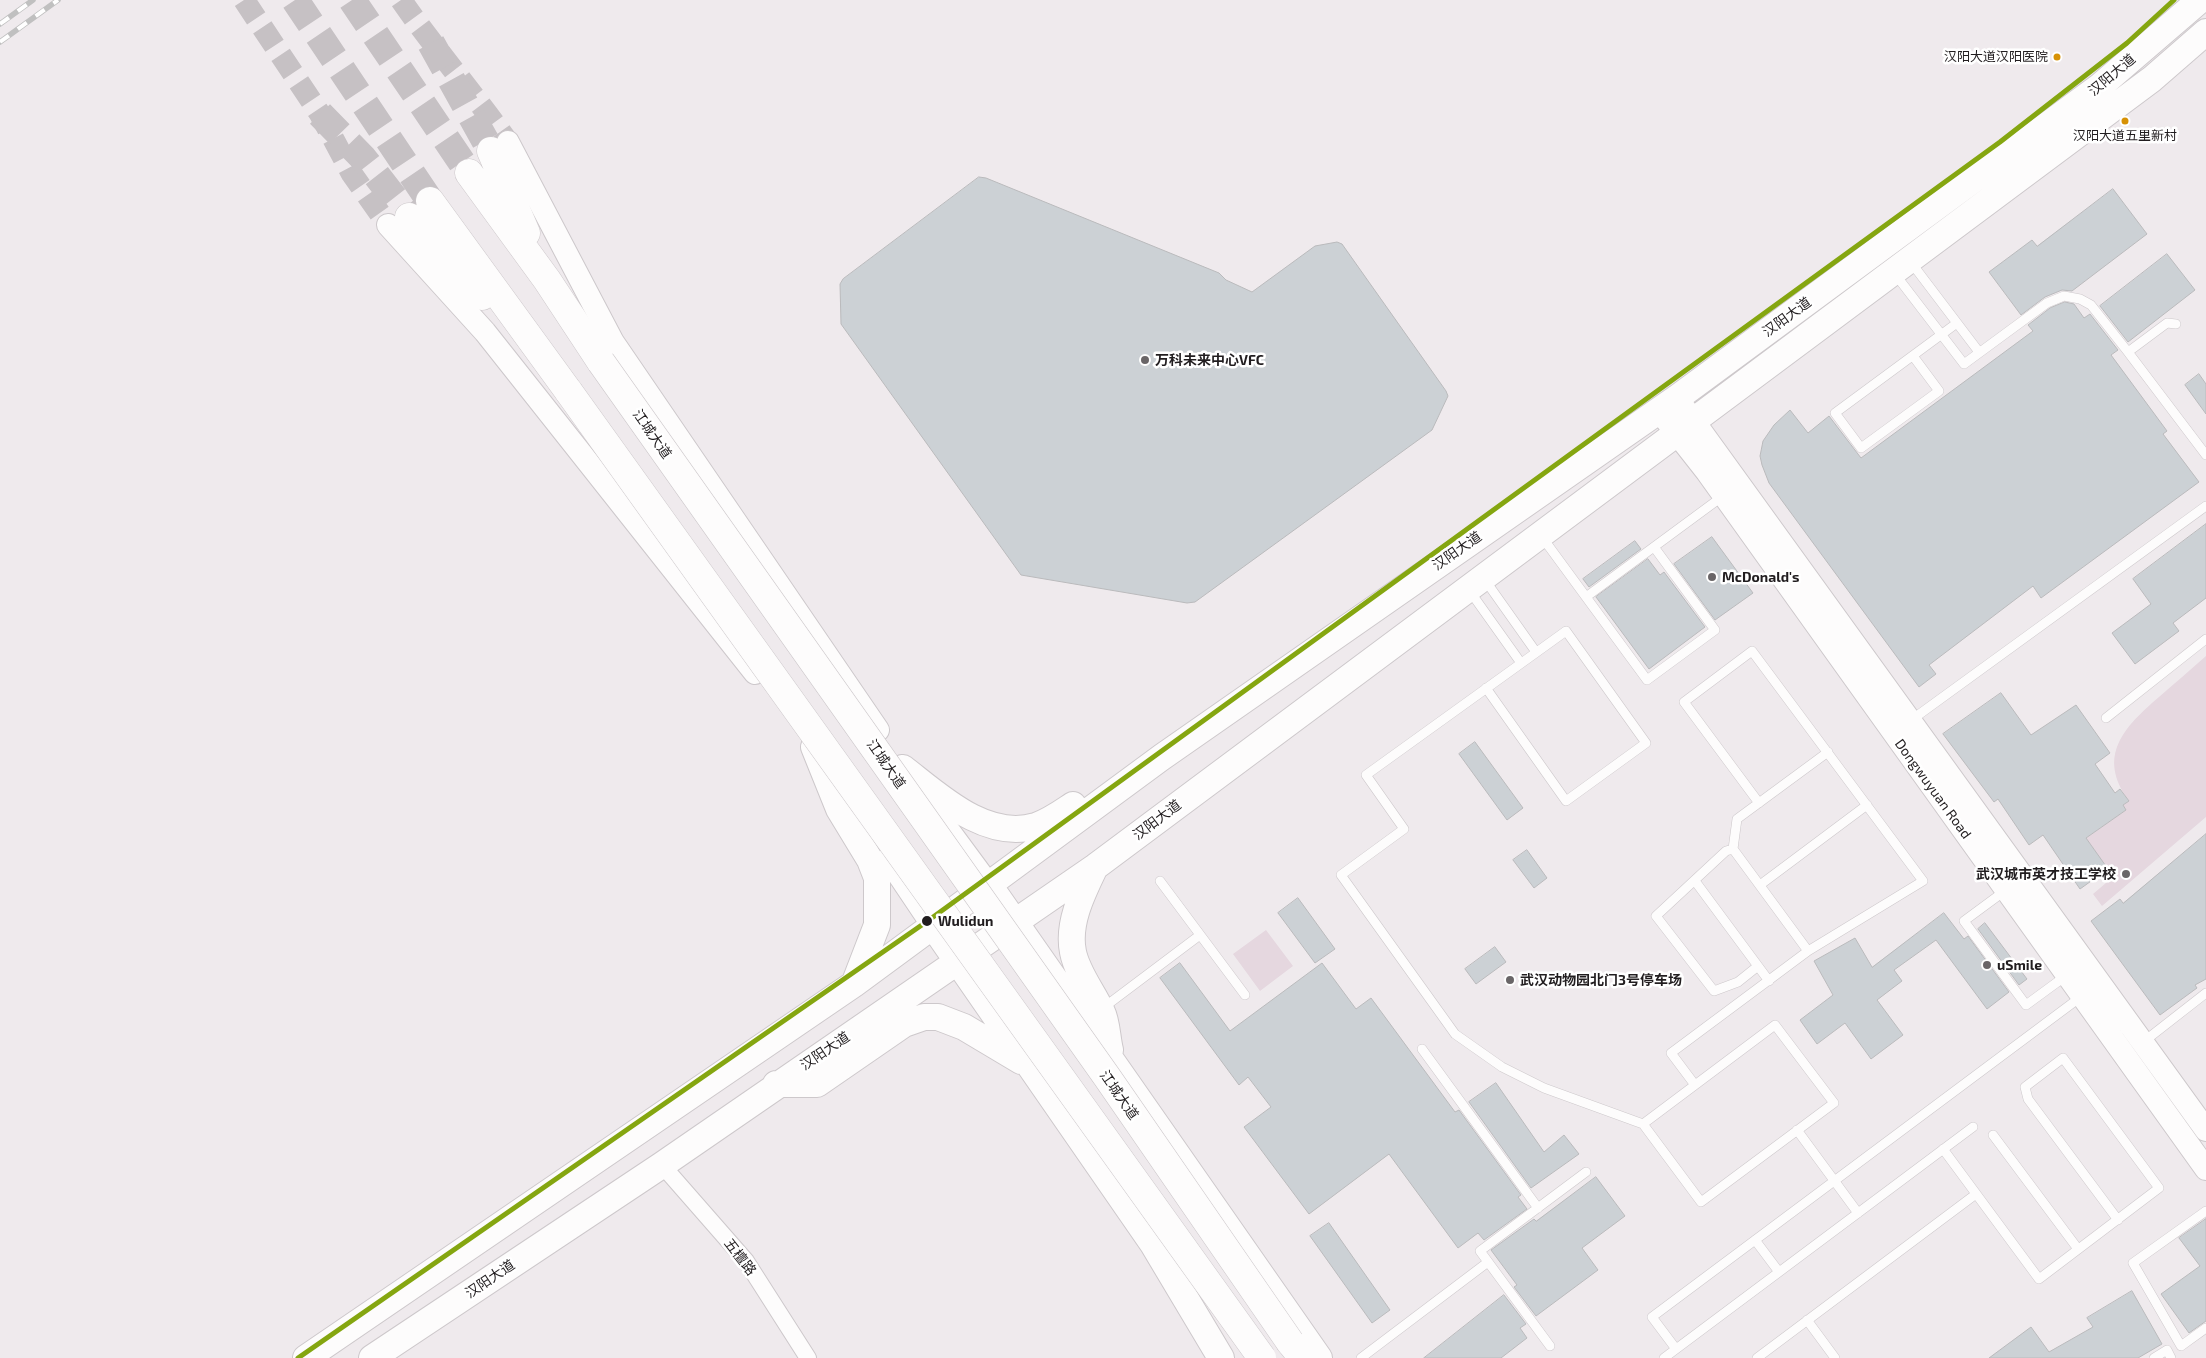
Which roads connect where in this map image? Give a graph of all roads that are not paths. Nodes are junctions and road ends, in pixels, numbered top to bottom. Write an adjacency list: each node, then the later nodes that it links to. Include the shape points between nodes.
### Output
1 (2200, 0): 16 (main road, 汉阳大道, via 2099,87)
2 (2206, 32): 7 (main road, 汉阳大道, via 2152,78)
3 (500, 147): 8 (highway); 34 (street, 江城大道, via 613,342)
4 (469, 173): 8 (highway, 江城大道)
5 (430, 201): 9 (highway)
6 (399, 221): 9 (highway, via 478,293); 31 (street)
7 (1901, 266): 10 (lane); 12 (lane); 17 (main road, 汉阳大道)
8 (547, 280): 86 (highway, 江城大道, bridge, via 601,362 1107,1078)
9 (512, 316): 91 (highway, bridge)
10 (1957, 323): 12 (lane); 13 (lane)
11 (2176, 324): 14 (lane, via 2166,323)
12 (1942, 335): 13 (lane, via 1964,364); 15 (lane)
13 (1979, 352): 14 (lane, via 2047,303 2064,296 2091,305)
14 (2128, 352): 18 (lane)
15 (1913, 356): 15 (lane, via 1835,414 1861,448 1939,390)
16 (1668, 404): 17 (street, Dongwuyuan Road); 33 (main road, 汉阳大道)
17 (1686, 428): 19 (street, Dongwuyuan Road); 21 (main road, 汉阳大道); 30 (street, Dongwuyuan Road)
18 (2206, 455)
19 (1723, 496): 22 (lane); 43 (street, Dongwuyuan Road)
20 (2206, 506): 30 (lane)
21 (1541, 535): 23 (main road, 汉阳大道); 24 (lane)
22 (1654, 547): 24 (lane); 24 (lane, via 1715,630 1692,647 1647,680)
23 (1476, 583): 26 (lane); 27 (lane); 38 (main road, 汉阳大道)
24 (1586, 597)
25 (2206, 639): 29 (lane)
26 (1536, 652): 27 (lane); 28 (lane, via 1566,631 1646,743 1566,801)
27 (1521, 663): 28 (lane)
28 (1486, 688): 63 (lane, via 1366,774 1404,830 1341,875 1455,1034 1502,1067 1544,1088)
29 (2106, 718)
30 (1910, 721): 57 (street, Dongwuyuan Road)
31 (814, 747): 45 (street); 52 (main road, via 839,809 870,860 877,878 877,925)
32 (1828, 752): 35 (lane); 35 (lane, via 1752,651 1684,702); 36 (lane)
33 (1162, 757): 34 (main road, via 1104,783 1054,818 1035,826 1010,828 963,813); 41 (main road, 汉阳大道)
34 (903, 768): 41 (street, 江城大道)
35 (1760, 803): 37 (lane, via 1738,819)
36 (1867, 805): 42 (lane); 47 (lane, via 1923,881)
37 (1733, 849): 40 (lane); 42 (lane)
38 (1095, 867): 44 (main road, 汉阳大道); 56 (main road, via 1080,900 1073,952 1078,968)
39 (1160, 881): 46 (lane)
40 (1695, 881): 49 (lane); 49 (lane, via 1656,916 1714,991 1738,982)
41 (989, 885): 44 (main road); 45 (main road, 汉阳大道)
42 (1760, 885): 47 (lane)
43 (2006, 890): 50 (street, Dongwuyuan Road); 50 (lane, via 1964,922 2026,1005)
44 (1015, 921): 48 (main road, 汉阳大道); 59 (main road)
45 (933, 926): 48 (main road); 52 (main road, 汉阳大道)
46 (1200, 935): 54 (lane); 56 (lane)
47 (1808, 951): 51 (lane)
48 (957, 960): 60 (main road); 61 (main road, 汉阳大道)
49 (1758, 966): 51 (lane)
50 (2067, 975): 55 (street, Dongwuyuan Road)
51 (1769, 980): 62 (lane, via 1671,1053)
52 (854, 984): 87 (main road, 汉阳大道)
53 (2206, 993): 57 (lane)
54 (1245, 995)
55 (2082, 996): 70 (street, Dongwuyuan Road); 72 (lane)
56 (1101, 1009): 59 (main road)
57 (2142, 1043): 66 (street, Dongwuyuan Road)
58 (1422, 1049): 74 (lane)
59 (1111, 1058): 92 (main road)
60 (1031, 1067): 61 (main road, via 964,1026 938,1017 924,1017 904,1024 817,1084); 90 (main road, via 1153,1244)
61 (776, 1084): 69 (main road, 汉阳大道)
62 (1695, 1085): 63 (lane); 65 (lane, via 1775,1025 1834,1103)
63 (1643, 1124): 65 (lane, via 1701,1202)
64 (1973, 1127): 68 (lane)
65 (1797, 1130): 72 (lane)
66 (2206, 1130)
67 (1993, 1135): 79 (lane)
68 (1943, 1149): 73 (lane); 76 (lane)
69 (662, 1165): 88 (main road, 汉阳大道); 89 (street, 五檀路, via 746,1261)
70 (2206, 1169)
71 (1586, 1172): 74 (lane)
72 (1834, 1181): 76 (lane); 78 (lane)
73 (1976, 1194): 79 (lane, via 2039,1278); 82 (lane)
74 (1538, 1208): 80 (lane, via 1480,1251)
75 (2206, 1210): 83 (lane, via 2133,1263 2181,1346)
76 (1858, 1213): 81 (lane)
77 (2118, 1220): 77 (lane, via 2159,1188 2063,1058 2025,1087 2028,1099); 79 (lane)
78 (1755, 1240): 81 (lane); 85 (lane, via 1652,1317)
79 (2078, 1249)
80 (1488, 1262): 84 (lane); 93 (lane)
81 (1779, 1272): 85 (lane)
82 (1807, 1320): 95 (lane); 96 (lane)
83 (2206, 1328)
84 (1550, 1346)
85 (1676, 1349): 94 (lane)
86 (1297, 1353)
87 (306, 1358)
88 (372, 1358)
89 (808, 1358)
90 (1221, 1358)
91 (1262, 1358)
92 (1319, 1358)
93 (1360, 1358)
94 (1664, 1358)
95 (1757, 1358)
96 (1835, 1358)
97 (2154, 1358): 98 (lane, via 2167,1350)
98 (2171, 1358)

